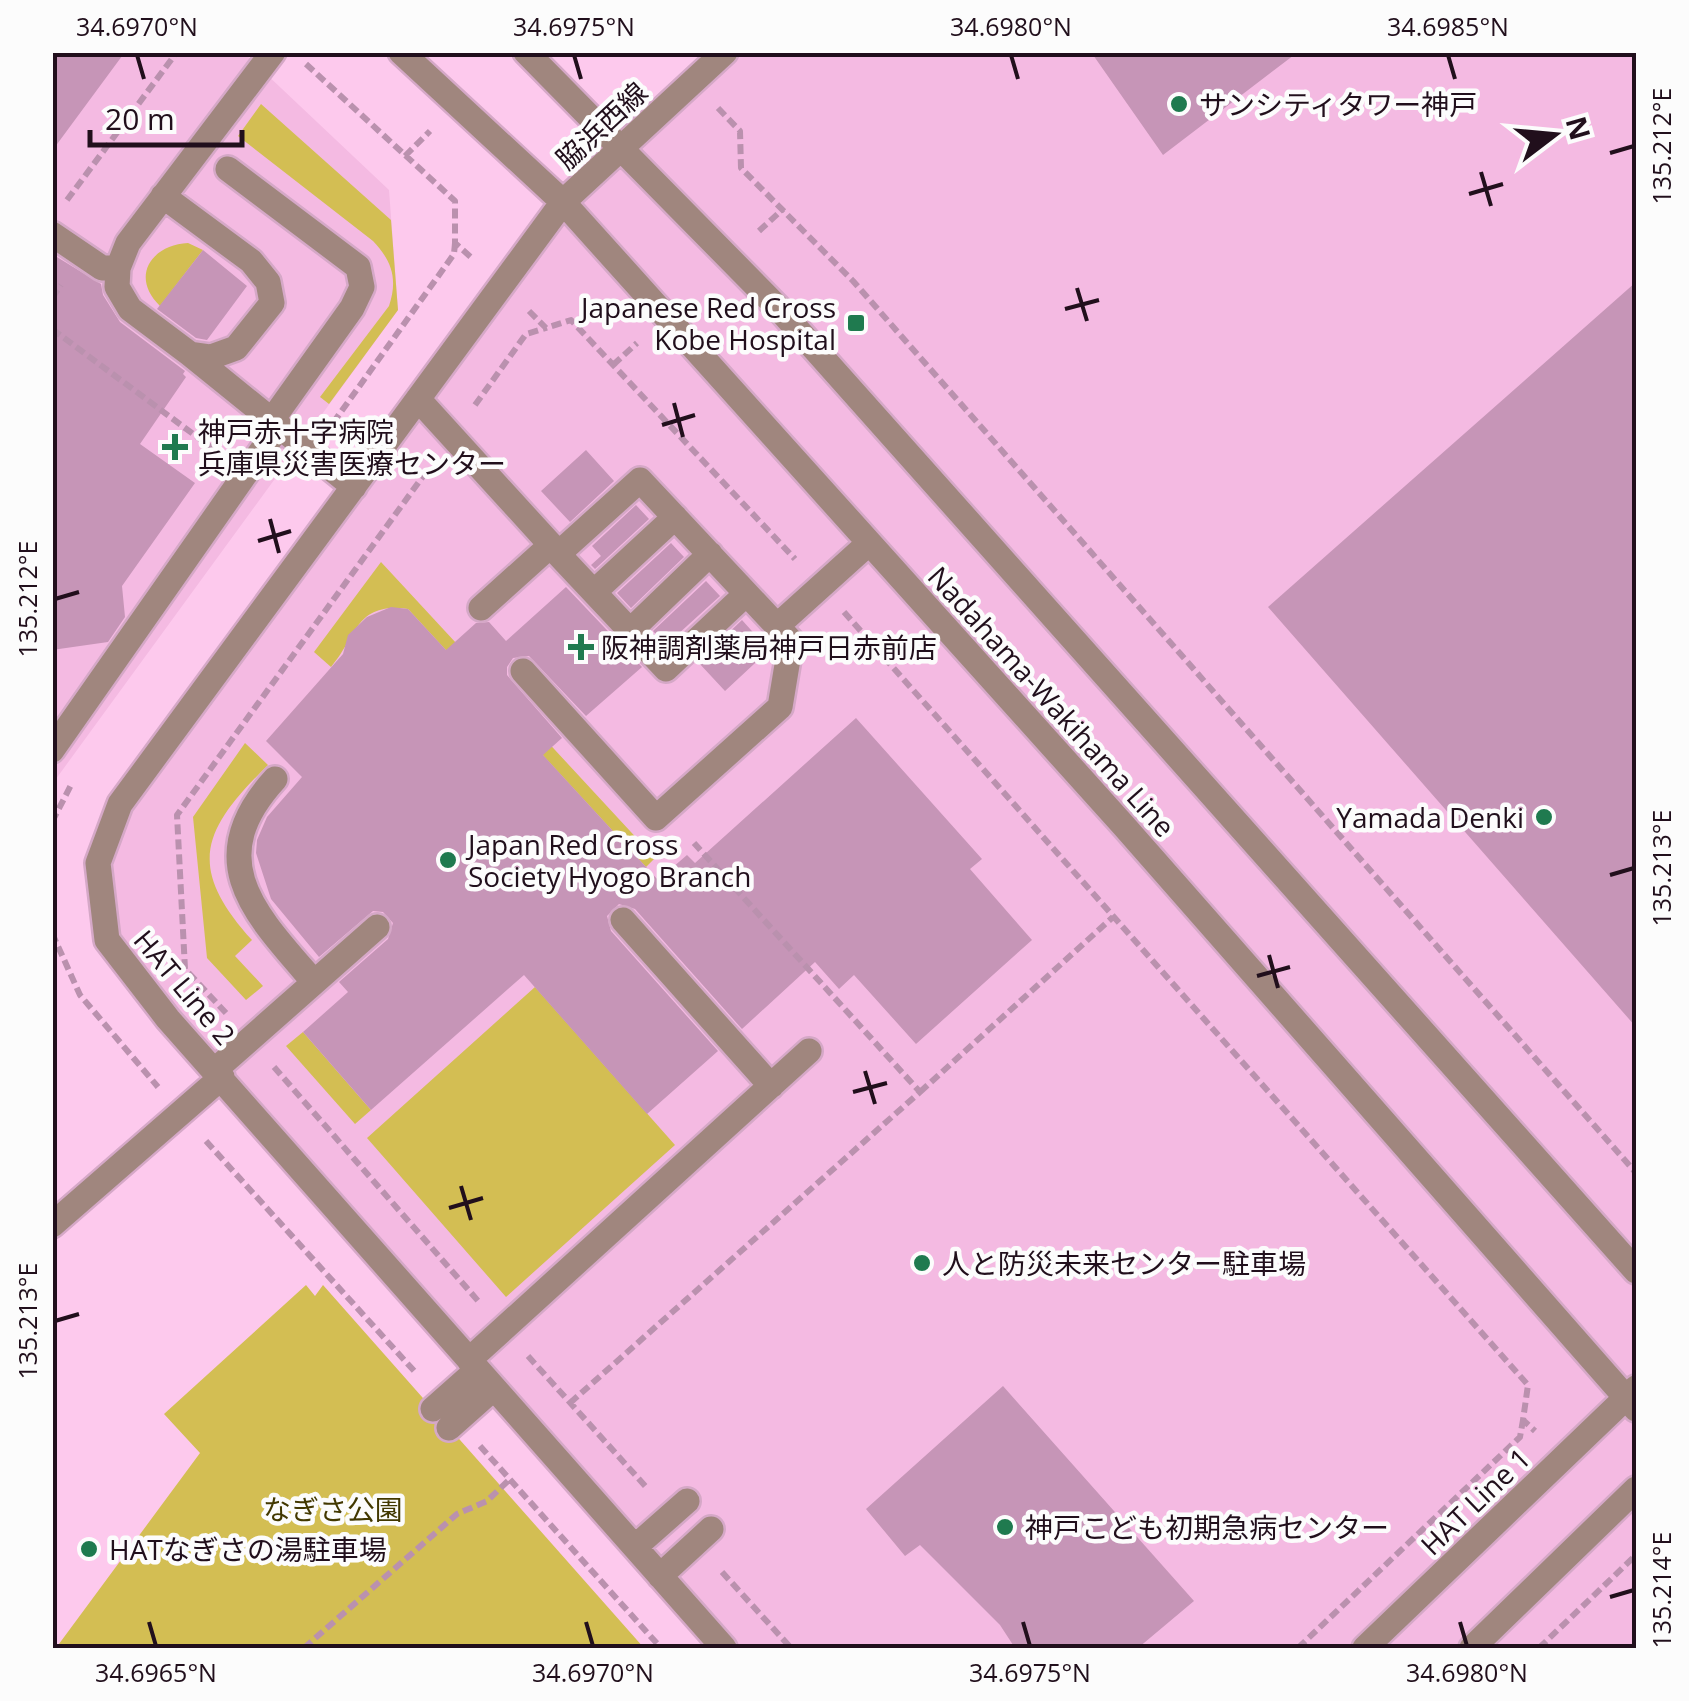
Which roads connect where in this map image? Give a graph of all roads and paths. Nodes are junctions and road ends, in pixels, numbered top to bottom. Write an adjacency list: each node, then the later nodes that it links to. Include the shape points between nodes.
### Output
1 (177, 52): 15 (path)
2 (273, 52): 12 (street)
3 (294, 52): 10 (path)
4 (401, 52): 13 (street, Nadahama-Wakihama Line)
5 (526, 52): 9 (street, Nadahama-Wakihama Line)
6 (725, 52): 9 (street, 脇浜西線)
7 (717, 108): 14 (path, via 740,131 742,168)
8 (431, 130): 10 (path)
9 (621, 146): 13 (street, 脇浜西線); 57 (street, Nadahama-Wakihama Line, via 780,310)
10 (405, 156): 17 (path, via 455,202 456,243)
11 (228, 169): 27 (street, via 358,267 362,286)
12 (163, 196): 18 (street, via 128,242); 23 (street, via 251,261 268,282 272,303)
13 (562, 202): 26 (street, HAT Line 2); 32 (street, Nadahama-Wakihama Line)
14 (783, 209): 16 (path); 55 (path, via 854,281)
15 (56, 222): 18 (street, via 102,268)
16 (759, 231)
17 (474, 260)
18 (118, 268): 24 (street, via 118,287 130,309)
19 (528, 310): 20 (path)
20 (546, 328): 25 (path, via 571,320); 28 (path, via 526,334)
21 (52, 329): 29 (path)
22 (637, 343): 25 (path)
23 (236, 348): 24 (street); 27 (street, via 242,385)
24 (190, 354): 27 (street)
25 (613, 365): 35 (path)
26 (418, 399): 28 (street); 30 (street, HAT Line 2)
27 (269, 418): 30 (street); 42 (street)
28 (452, 437): 33 (street); 49 (path, via 177,815 186,969)
29 (226, 459)
30 (354, 487): 51 (street, HAT Line 2, via 120,804 98,863 107,940)
31 (675, 517): 33 (street, via 640,480); 34 (street); 36 (street)
32 (869, 542): 35 (street); 60 (street, Nadahama-Wakihama Line)
33 (555, 549): 36 (street); 38 (street)
34 (710, 554): 37 (street); 40 (street)
35 (822, 587): 39 (street); 44 (path)
36 (594, 592): 40 (street)
37 (746, 594): 39 (street); 40 (street, via 666,669)
38 (481, 608)
39 (777, 626): 41 (street, via 790,641 780,707 656,818)
40 (630, 631)
41 (523, 671)
42 (52, 750)
43 (275, 779): 48 (street, via 244,823 241,877 270,932)
44 (1113, 916): 53 (path); 62 (path, via 1528,1385)
45 (623, 920): 52 (street)
46 (377, 927): 48 (street)
47 (52, 933): 54 (path, via 80,995)
48 (314, 982): 49 (street)
49 (249, 1039): 51 (street); 58 (path)
50 (809, 1052): 52 (street)
51 (218, 1074): 54 (street); 59 (street, HAT Line 2)
52 (770, 1086): 58 (street)
53 (920, 1092)
54 (181, 1113): 56 (street); 61 (path)
55 (1636, 1173)
56 (52, 1225)
57 (1636, 1271)
58 (503, 1330): 59 (street); 66 (path)
59 (480, 1373): 61 (street); 68 (street, HAT Line 2)
60 (1633, 1398): 76 (street, HAT Line 1)
61 (445, 1415): 64 (path)
62 (1524, 1420): 63 (path); 75 (path, via 1520,1437)
63 (1542, 1440)
64 (510, 1479): 71 (path, via 487,1501 457,1514); 72 (path)
65 (1636, 1489): 77 (street)
66 (679, 1508): 68 (street)
67 (704, 1536): 70 (street); 74 (path)
68 (634, 1548): 70 (street, HAT Line 2)
69 (1636, 1555): 78 (path)
70 (660, 1576): 73 (street, HAT Line 2)
71 (304, 1648)
72 (660, 1648)
73 (724, 1648)
74 (792, 1648)
75 (1298, 1648)
76 (1365, 1648)
77 (1472, 1648)
78 (1539, 1648)

